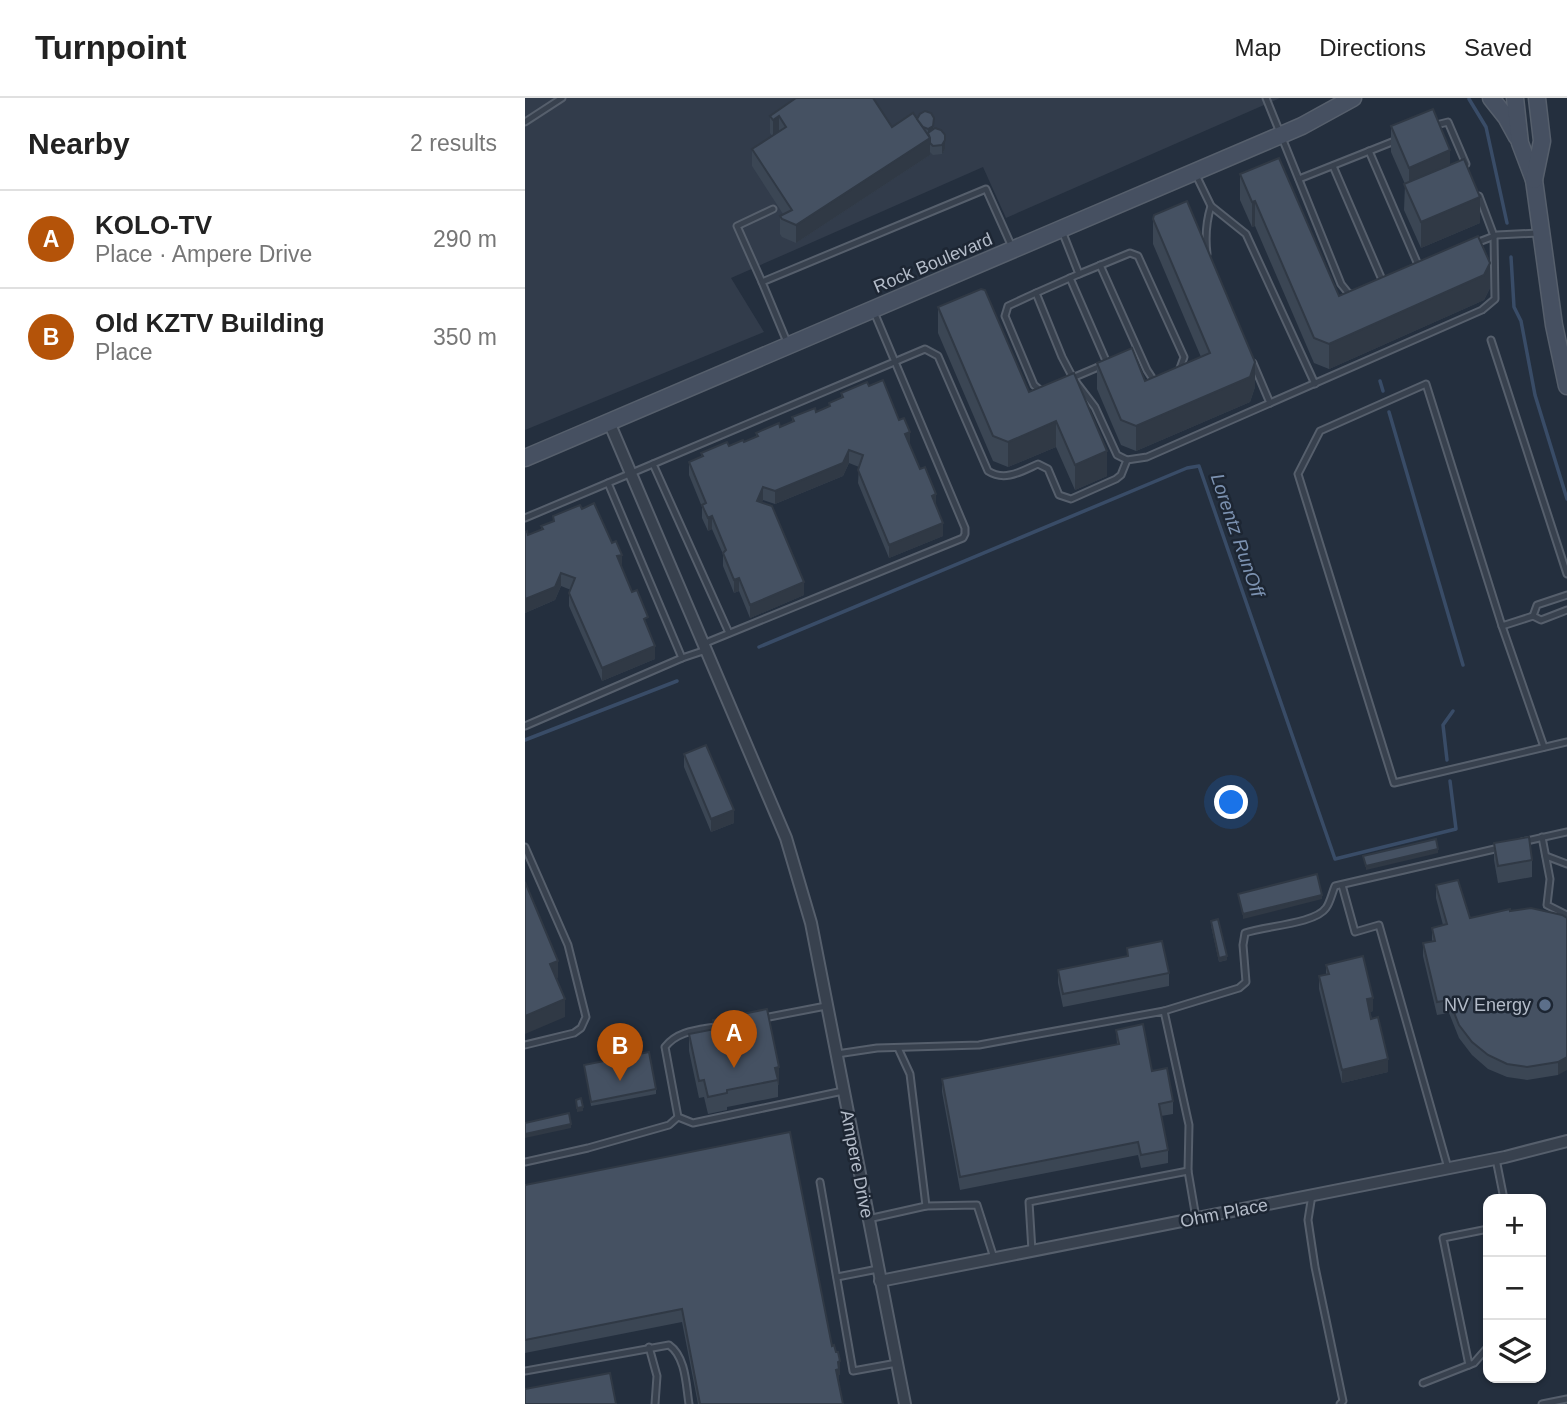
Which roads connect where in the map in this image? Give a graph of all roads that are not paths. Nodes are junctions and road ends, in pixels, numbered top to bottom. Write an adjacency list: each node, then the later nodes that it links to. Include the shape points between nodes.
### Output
1 (562, 98): 7 (lane)
2 (1266, 98): 9 (lane)
3 (1353, 98): 9 (main road, Rock Boulevard)
4 (1491, 98): 11 (main road)
5 (1515, 98): 11 (main road)
6 (1539, 103): 17 (main road, via 1542,141)
7 (525, 122)
8 (1431, 126): 15 (lane, via 1448,121)
9 (1282, 135): 14 (main road, Rock Boulevard); 16 (lane)
10 (1406, 136): 12 (lane)
11 (1520, 143): 17 (main road)
12 (1369, 151): 13 (lane); 29 (lane)
13 (1333, 166): 16 (lane); 35 (lane)
14 (1195, 172): 19 (lane); 21 (main road, Rock Boulevard)
15 (1470, 175)
16 (1299, 179): 37 (lane, via 1341,284 1349,293)
17 (1534, 180): 22 (main road)
18 (1475, 187): 23 (lane)
19 (1211, 206): 26 (lane, via 1206,219); 52 (lane, via 1246,234)
20 (773, 209): 34 (lane, via 737,226)
21 (1061, 229): 25 (main road, Rock Boulevard); 31 (lane)
22 (1541, 232): 23 (lane); 53 (main road)
23 (1494, 236): 24 (lane); 52 (lane, via 1495,299)
24 (1465, 247)
25 (1013, 250): 34 (lane, via 986,189); 39 (main road, Rock Boulevard)
26 (1207, 255)
27 (1430, 262): 29 (lane)
28 (1100, 265): 31 (lane); 42 (lane); 48 (lane, via 1130,253 1138,256 1184,357)
29 (1419, 267): 30 (lane)
30 (1407, 272)
31 (1080, 274): 33 (lane)
32 (1395, 277): 35 (lane)
33 (1070, 278): 38 (lane); 47 (lane)
34 (762, 282): 41 (lane)
35 (1383, 282): 36 (lane)
36 (1374, 286)
37 (1364, 290)
38 (1036, 293): 49 (lane); 54 (lane, via 1008,306 1005,316 1034,385 1041,392)
39 (873, 309): 41 (main road, Rock Boulevard); 46 (lane)
40 (1491, 341): 63 (lane)
41 (788, 345): 56 (main road, Rock Boulevard)
42 (1138, 350): 44 (lane); 50 (lane, via 1156,384)
43 (1249, 353): 55 (lane)
44 (1128, 354)
45 (1117, 359): 47 (lane)
46 (894, 360): 58 (lane, via 925,349 938,356 992,474 1007,477 1038,464 1048,469 1059,495 1071,499 1116,479); 59 (lane); 68 (lane, via 963,538)
47 (1107, 363): 49 (lane)
48 (1178, 373)
49 (1073, 378): 51 (lane); 58 (lane, via 1095,407 1117,455)
50 (1167, 379)
51 (1063, 383)
52 (1315, 384): 55 (lane)
53 (1567, 386)
54 (1052, 387)
55 (1270, 403): 58 (lane, via 1147,457)
56 (609, 422): 57 (main road, Rock Boulevard); 60 (street, Ampere Drive)
57 (525, 457)
58 (1127, 460)
59 (653, 464): 60 (lane); 68 (lane)
60 (631, 474): 61 (lane); 69 (street, Ampere Drive)
61 (608, 483): 62 (lane); 70 (lane)
62 (525, 518)
63 (1567, 574)
64 (1567, 595): 66 (lane, via 1537,605)
65 (1567, 610): 66 (lane, via 1541,620)
66 (1533, 615): 67 (lane)
67 (1502, 626): 73 (lane); 73 (lane, via 1426,384 1320,431 1298,474 1394,783)
68 (729, 633): 69 (lane)
69 (705, 647): 70 (lane); 83 (street, Ampere Drive, via 786,838 811,923)
70 (683, 658): 71 (lane)
71 (525, 726)
72 (1567, 742): 73 (lane)
73 (1544, 747)
74 (1567, 832): 75 (lane)
75 (1542, 837): 76 (lane); 79 (lane)
76 (1515, 844)
77 (525, 847): 87 (lane, via 568,945 586,1017 574,1033)
78 (1502, 847): 81 (lane)
79 (1546, 856): 80 (lane); 82 (lane, via 1550,879 1547,905)
80 (1567, 864)
81 (1342, 885): 84 (lane, via 1335,886 1326,909 1311,918 1245,933 1246,982 1239,988); 95 (lane, via 1355,932 1379,925)
82 (1567, 915)
83 (827, 1006): 85 (lane); 89 (street, Ampere Drive)
84 (1164, 1011): 88 (lane, via 979,1045); 96 (lane, via 1189,1125)
85 (760, 1018)
86 (733, 1023): 91 (lane, via 680,1034 665,1047)
87 (525, 1045)
88 (898, 1048): 89 (lane); 100 (lane, via 910,1074)
89 (836, 1055): 90 (street, Ampere Drive)
90 (843, 1091): 91 (lane, via 693,1123); 102 (street, Ampere Drive)
91 (678, 1117): 94 (lane, via 669,1125)
92 (1567, 1141): 93 (street, Ohm Place)
93 (1496, 1159): 95 (street, Ohm Place); 98 (lane)
94 (525, 1163)
95 (1448, 1168): 99 (street, Ohm Place)
96 (1188, 1171): 101 (lane); 104 (lane, via 1029,1202)
97 (820, 1182): 107 (lane)
98 (1503, 1194)
99 (1312, 1195): 101 (street, Ohm Place); 118 (lane, via 1308,1220)
100 (926, 1206): 102 (lane); 105 (lane, via 977,1205)
101 (1196, 1218): 104 (street, Ohm Place)
102 (868, 1219): 106 (street, Ampere Drive)
103 (1483, 1230): 111 (lane, via 1443,1238)
104 (1032, 1251): 105 (street, Ohm Place)
105 (994, 1258): 106 (street, Ohm Place)
106 (879, 1275): 107 (lane); 110 (street, Ampere Drive)
107 (837, 1277): 110 (lane, via 853,1371)
108 (649, 1347): 112 (lane); 115 (lane, via 657,1376); 116 (lane, via 669,1345 677,1351)
109 (1483, 1353): 111 (lane)
110 (897, 1363): 117 (street, Ampere Drive)
111 (1468, 1365): 113 (lane)
112 (525, 1371)
113 (1423, 1383)
114 (1567, 1399): 119 (lane)
115 (655, 1404)
116 (689, 1404)
117 (905, 1404)
118 (1340, 1404)
119 (1542, 1404)

